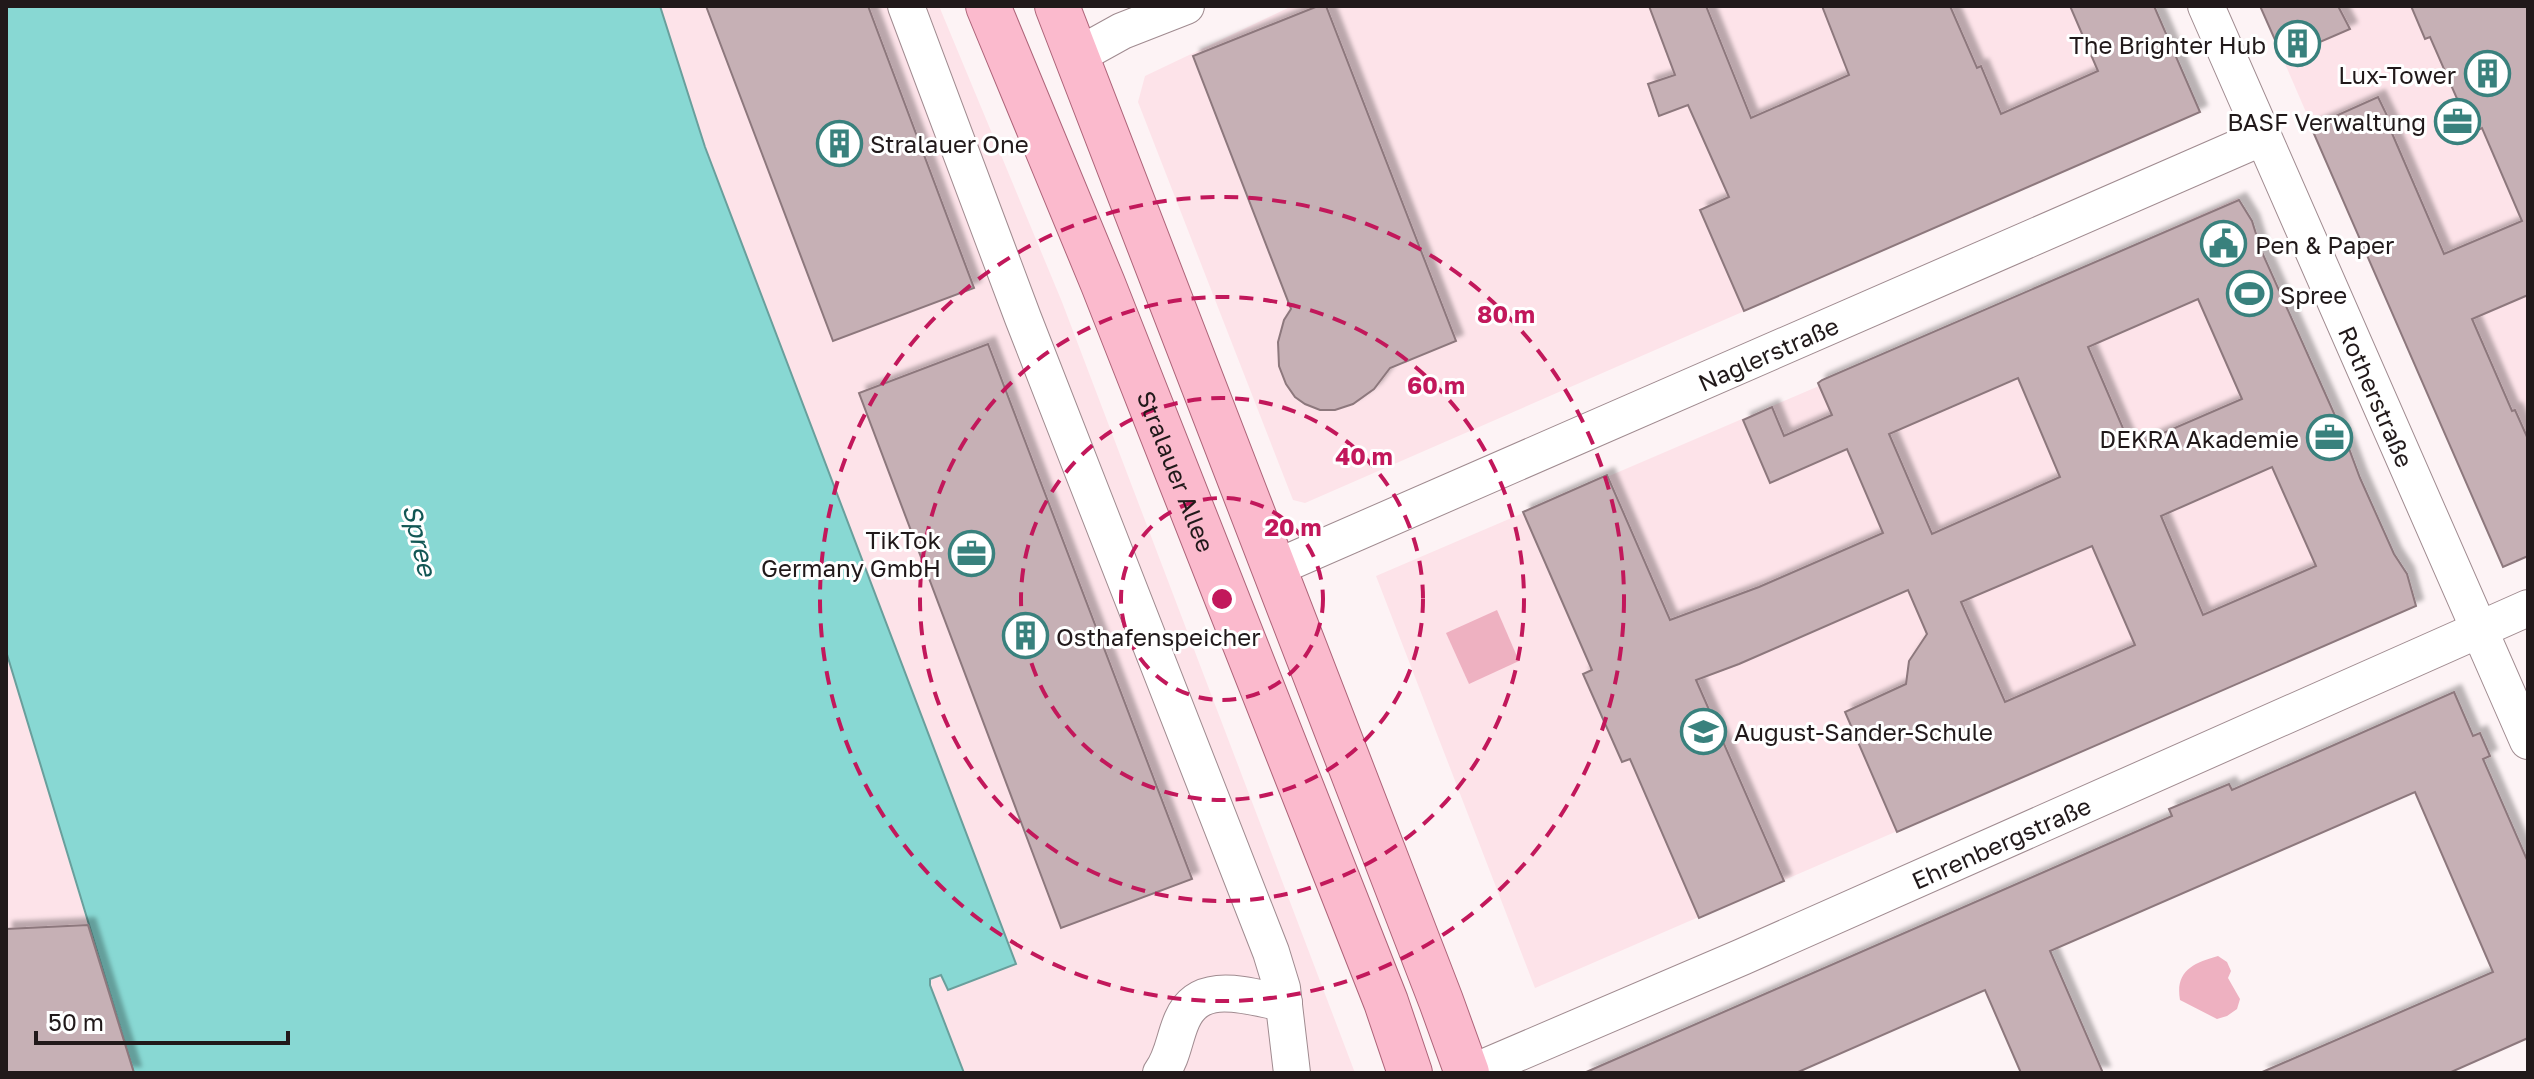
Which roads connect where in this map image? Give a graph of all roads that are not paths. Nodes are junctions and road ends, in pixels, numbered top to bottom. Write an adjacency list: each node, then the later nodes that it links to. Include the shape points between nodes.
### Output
1 (906, 6): 12 (street, via 1271,952)
2 (988, 6): 15 (main road, Stralauer Allee, via 1132,357)
3 (1057, 6): 6 (main road)
4 (1186, 6): 6 (street, via 1122,31)
5 (2206, 6): 7 (street, Rotherstraße)
6 (1075, 57): 8 (main road)
7 (2263, 137): 8 (street, Naglerstraße); 10 (street, Rotherstraße)
8 (1273, 569): 16 (main road)
9 (2528, 608): 10 (street, Ehrenbergstraße)
10 (2479, 629): 11 (street, Rotherstraße); 16 (street, Ehrenbergstraße)
11 (2528, 741)
12 (1284, 1003): 13 (street, via 1222,992 1206,995 1182,1018); 14 (street)
13 (1161, 1073)
14 (1292, 1073)
15 (1410, 1073)
16 (1469, 1073)

